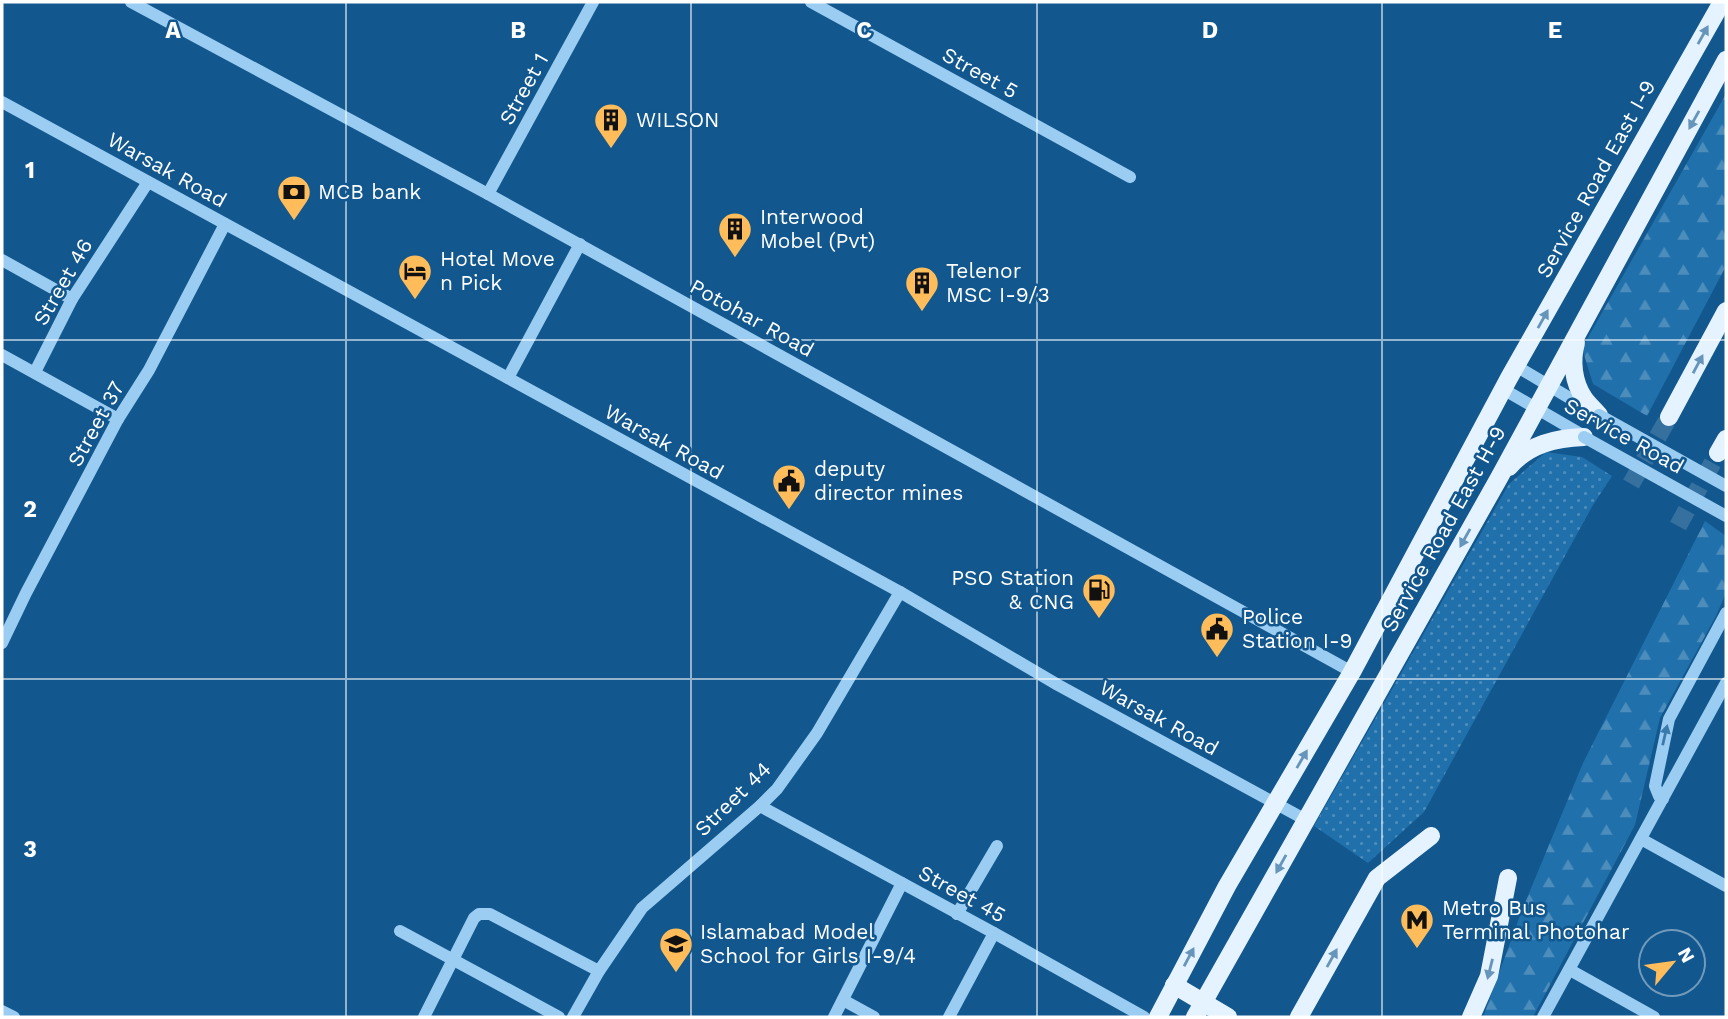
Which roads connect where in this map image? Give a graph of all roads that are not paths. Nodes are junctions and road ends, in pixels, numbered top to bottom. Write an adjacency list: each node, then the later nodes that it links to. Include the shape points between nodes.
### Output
1 (131, 2): 9 (street, Potohar Road)
2 (593, 2): 9 (street, Street 1)
3 (811, 2): 7 (street, Street 5)
4 (1722, 2): 19 (main road, Service Road East I-9, one-way to 4)
5 (1726, 60): 15 (main road, Service Road East H-9, one-way to 15)
6 (2, 102): 8 (street, Warsak Road)
7 (1130, 177)
8 (148, 182): 10 (street, Warsak Road); 13 (street, Street 46)
9 (488, 194): 11 (street, Potohar Road)
10 (225, 223): 18 (street, Warsak Road); 24 (street, Street 37, via 149,370)
11 (580, 244): 18 (street); 32 (street, Potohar Road)
12 (2, 260): 13 (street)
13 (72, 299): 17 (street, Street 46)
14 (1726, 311): 23 (main road, one-way to 14)
15 (1580, 329): 20 (main road, Service Road East H-9); 22 (main road, via 1573,352 1574,375 1583,397)
16 (2, 355): 17 (street)
17 (35, 372): 24 (street)
18 (508, 378): 29 (street, Warsak Road)
19 (1509, 378): 20 (street, Service Road); 21 (street, Service Road); 32 (main road, Service Road East H-9)
20 (1549, 387): 21 (main road, Service Road East H-9); 22 (street, Service Road)
21 (1536, 409): 25 (street, Service Road); 26 (main road, Service Road East H-9)
22 (1599, 415): 27 (street, Service Road, bridge)
23 (1669, 417)
24 (118, 419): 31 (street, Street 37)
25 (1584, 436): 26 (main road, via 1536,446); 28 (street, Service Road, bridge)
26 (1499, 478): 37 (main road, Service Road East H-9, one-way to 37)
27 (1726, 486)
28 (1726, 516)
29 (900, 592): 35 (street, Warsak Road, via 1058,685); 36 (street, Street 44, via 817,733)
30 (1726, 613): 34 (street, one-way to 30, via 1655,786 1669,719)
31 (4, 635)
32 (1352, 672): 35 (main road, Service Road East H-9, one-way to 32)
33 (1726, 683): 34 (street)
34 (1663, 799): 39 (street)
35 (1276, 803): 37 (street, Warsak Road); 50 (main road, Service Road East H-9, one-way to 35)
36 (760, 806): 42 (street, Street 45); 49 (street, Street 44, via 642,908)
37 (1306, 820): 52 (main road, Service Road East H-9, one-way to 52)
38 (1431, 836): 62 (main road, one-way to 38, via 1377,878)
39 (1642, 839): 43 (street); 48 (street)
40 (997, 846): 44 (street)
41 (1508, 878): 63 (main road, one-way to 63, via 1489,976)
42 (902, 883): 44 (street, Street 45); 51 (street)
43 (1726, 886)
44 (957, 914): 46 (street, Street 45)
45 (400, 931): 47 (street)
46 (994, 933): 58 (street); 59 (street, Street 45)
47 (453, 961): 49 (street, via 474,918 484,913); 53 (street); 54 (street)
48 (1570, 970): 64 (street); 65 (street)
49 (599, 971): 55 (street, Street 44)
50 (1174, 985): 52 (main road); 60 (main road, Service Road East H-9)
51 (843, 1000): 56 (street); 57 (street)
52 (1199, 1009): 61 (main road)
53 (424, 1017)
54 (559, 1017)
55 (573, 1017)
56 (834, 1017)
57 (874, 1017)
58 (949, 1017)
59 (1144, 1017)
60 (1158, 1017)
61 (1228, 1017)
62 (1299, 1017)
63 (1471, 1017)
64 (1543, 1017)
65 (1654, 1017)

